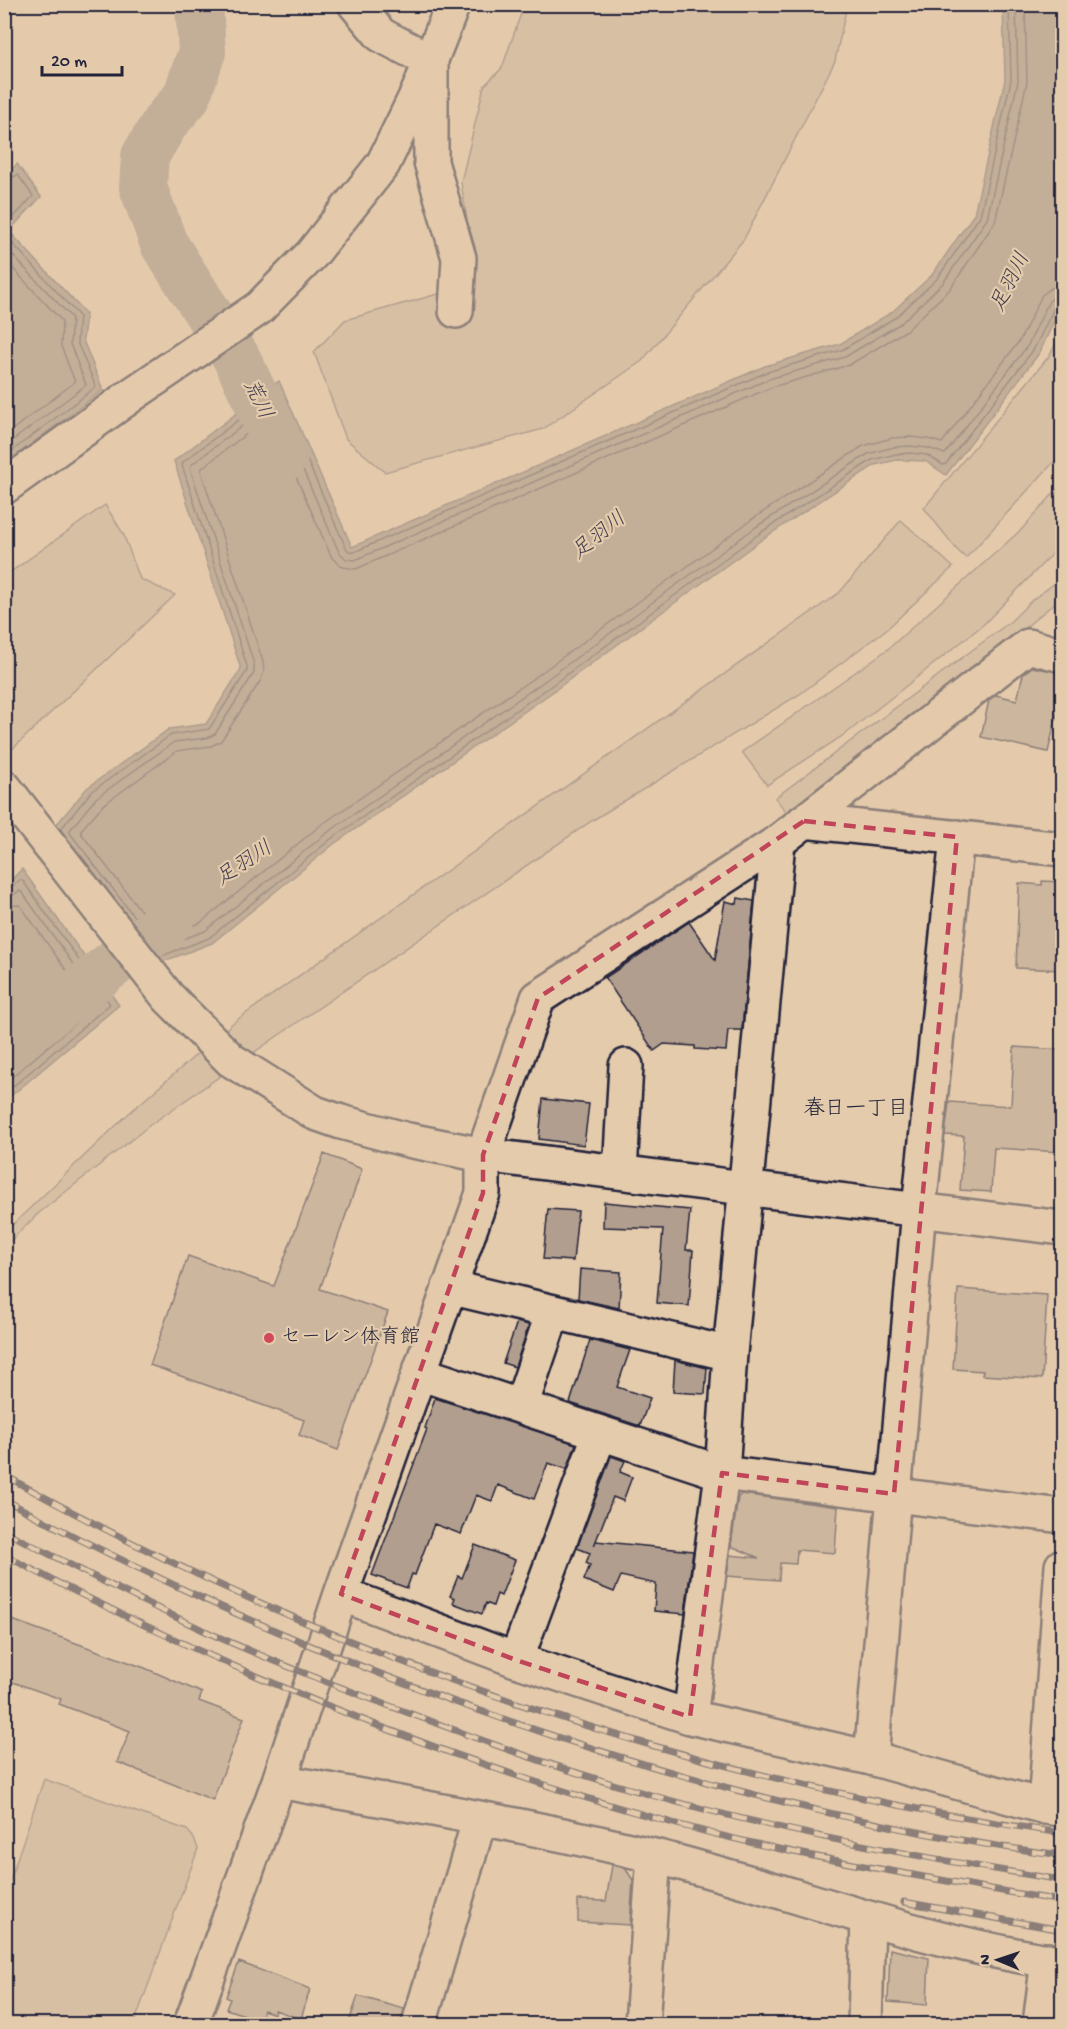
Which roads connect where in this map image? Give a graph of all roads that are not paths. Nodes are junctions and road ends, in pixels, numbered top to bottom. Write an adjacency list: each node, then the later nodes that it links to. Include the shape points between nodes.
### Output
1 (355, 4): 3 (street, via 381,35)
2 (453, 4): 3 (street)
3 (431, 61): 4 (street, via 430,162 459,258); 5 (street, via 382,164 312,254 259,308)
4 (456, 311)
5 (4, 487)
6 (1062, 655): 8 (street, via 1028,646)
7 (4, 788): 13 (street, via 168,996 231,1060 315,1113 408,1140)
8 (804, 821): 9 (street); 10 (street)
9 (957, 837): 11 (street); 16 (street)
10 (778, 842): 13 (street, via 538,998); 15 (street)
11 (1062, 849)
12 (626, 1066): 14 (street)
13 (483, 1155): 14 (street); 18 (street, via 483,1193)
14 (620, 1172): 15 (street)
15 (746, 1188): 16 (street); 20 (street)
16 (919, 1209): 17 (street); 25 (street)
17 (1062, 1228)
18 (449, 1287): 19 (street); 21 (street)
19 (553, 1311): 20 (street); 22 (street)
20 (729, 1354): 24 (street)
21 (419, 1372): 22 (street); 28 (street)
22 (521, 1406): 23 (street)
23 (600, 1433): 24 (street); 29 (street)
24 (722, 1473): 25 (street); 31 (street)
25 (894, 1494): 26 (street); 32 (street)
26 (1062, 1516)
27 (1062, 1566): 30 (street)
28 (340, 1594): 29 (street); 33 (street)
29 (516, 1660): 31 (street)
30 (1058, 1682): 34 (street)
31 (690, 1717): 32 (street)
32 (871, 1758): 34 (street)
33 (279, 1781): 35 (street); 39 (street)
34 (1054, 1808)
35 (480, 1818): 36 (street); 40 (street)
36 (654, 1856): 37 (street); 41 (street)
37 (868, 1918): 38 (street); 42 (street)
38 (1055, 1962): 43 (street)
39 (191, 2025)
40 (419, 2025)
41 (642, 2025)
42 (865, 2025)
43 (1041, 2025)

